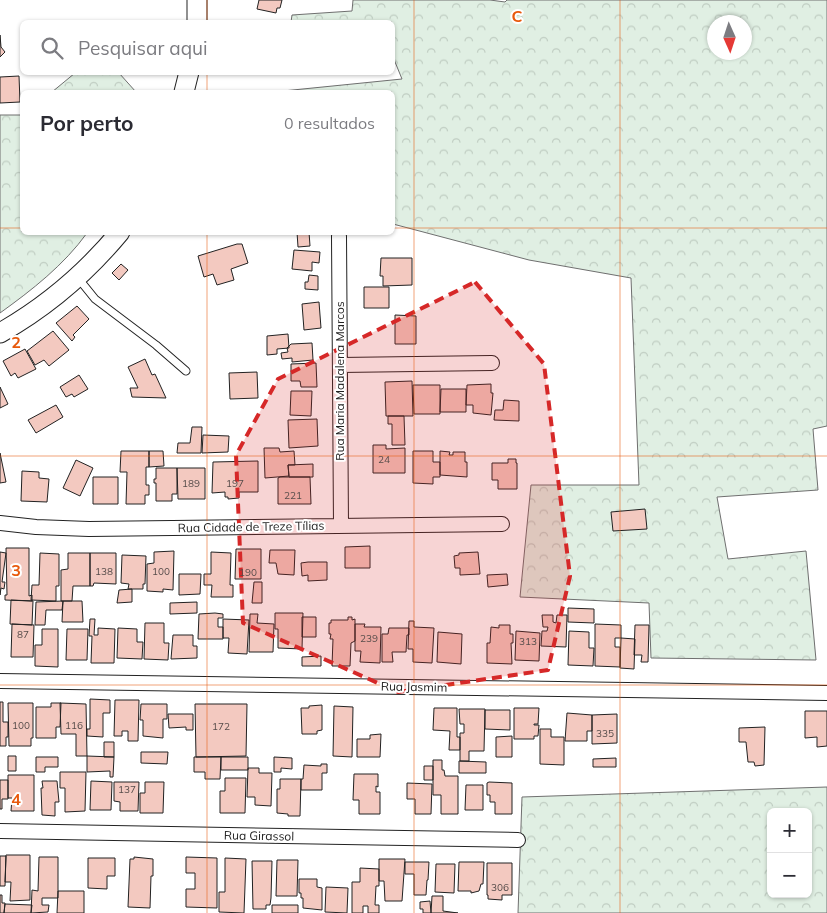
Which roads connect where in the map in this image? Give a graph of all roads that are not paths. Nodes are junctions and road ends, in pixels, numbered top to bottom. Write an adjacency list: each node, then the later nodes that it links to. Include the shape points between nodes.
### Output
1 (197, 0): 2 (main road)
2 (197, 20)
3 (188, 75): 4 (main road)
4 (184, 90)
5 (118, 235): 7 (main road)
6 (340, 236): 10 (street, Rua Maria Madalena Marcos)
7 (77, 278): 8 (main road, via 37,310); 11 (lane, via 95,298)
8 (0, 333)
9 (492, 363): 10 (street)
10 (340, 365): 14 (street, Rua Maria Madalena Marcos)
11 (186, 371)
12 (0, 523): 14 (street, Rua Cidade de Treze Tílias, via 89,529)
13 (502, 524): 14 (street, Rua Cidade de Treze Tílias)
14 (341, 526)
15 (0, 681): 16 (street, Rua Jasmim)
16 (827, 694)
17 (0, 831): 18 (street, Rua Girassol)
18 (518, 840)

